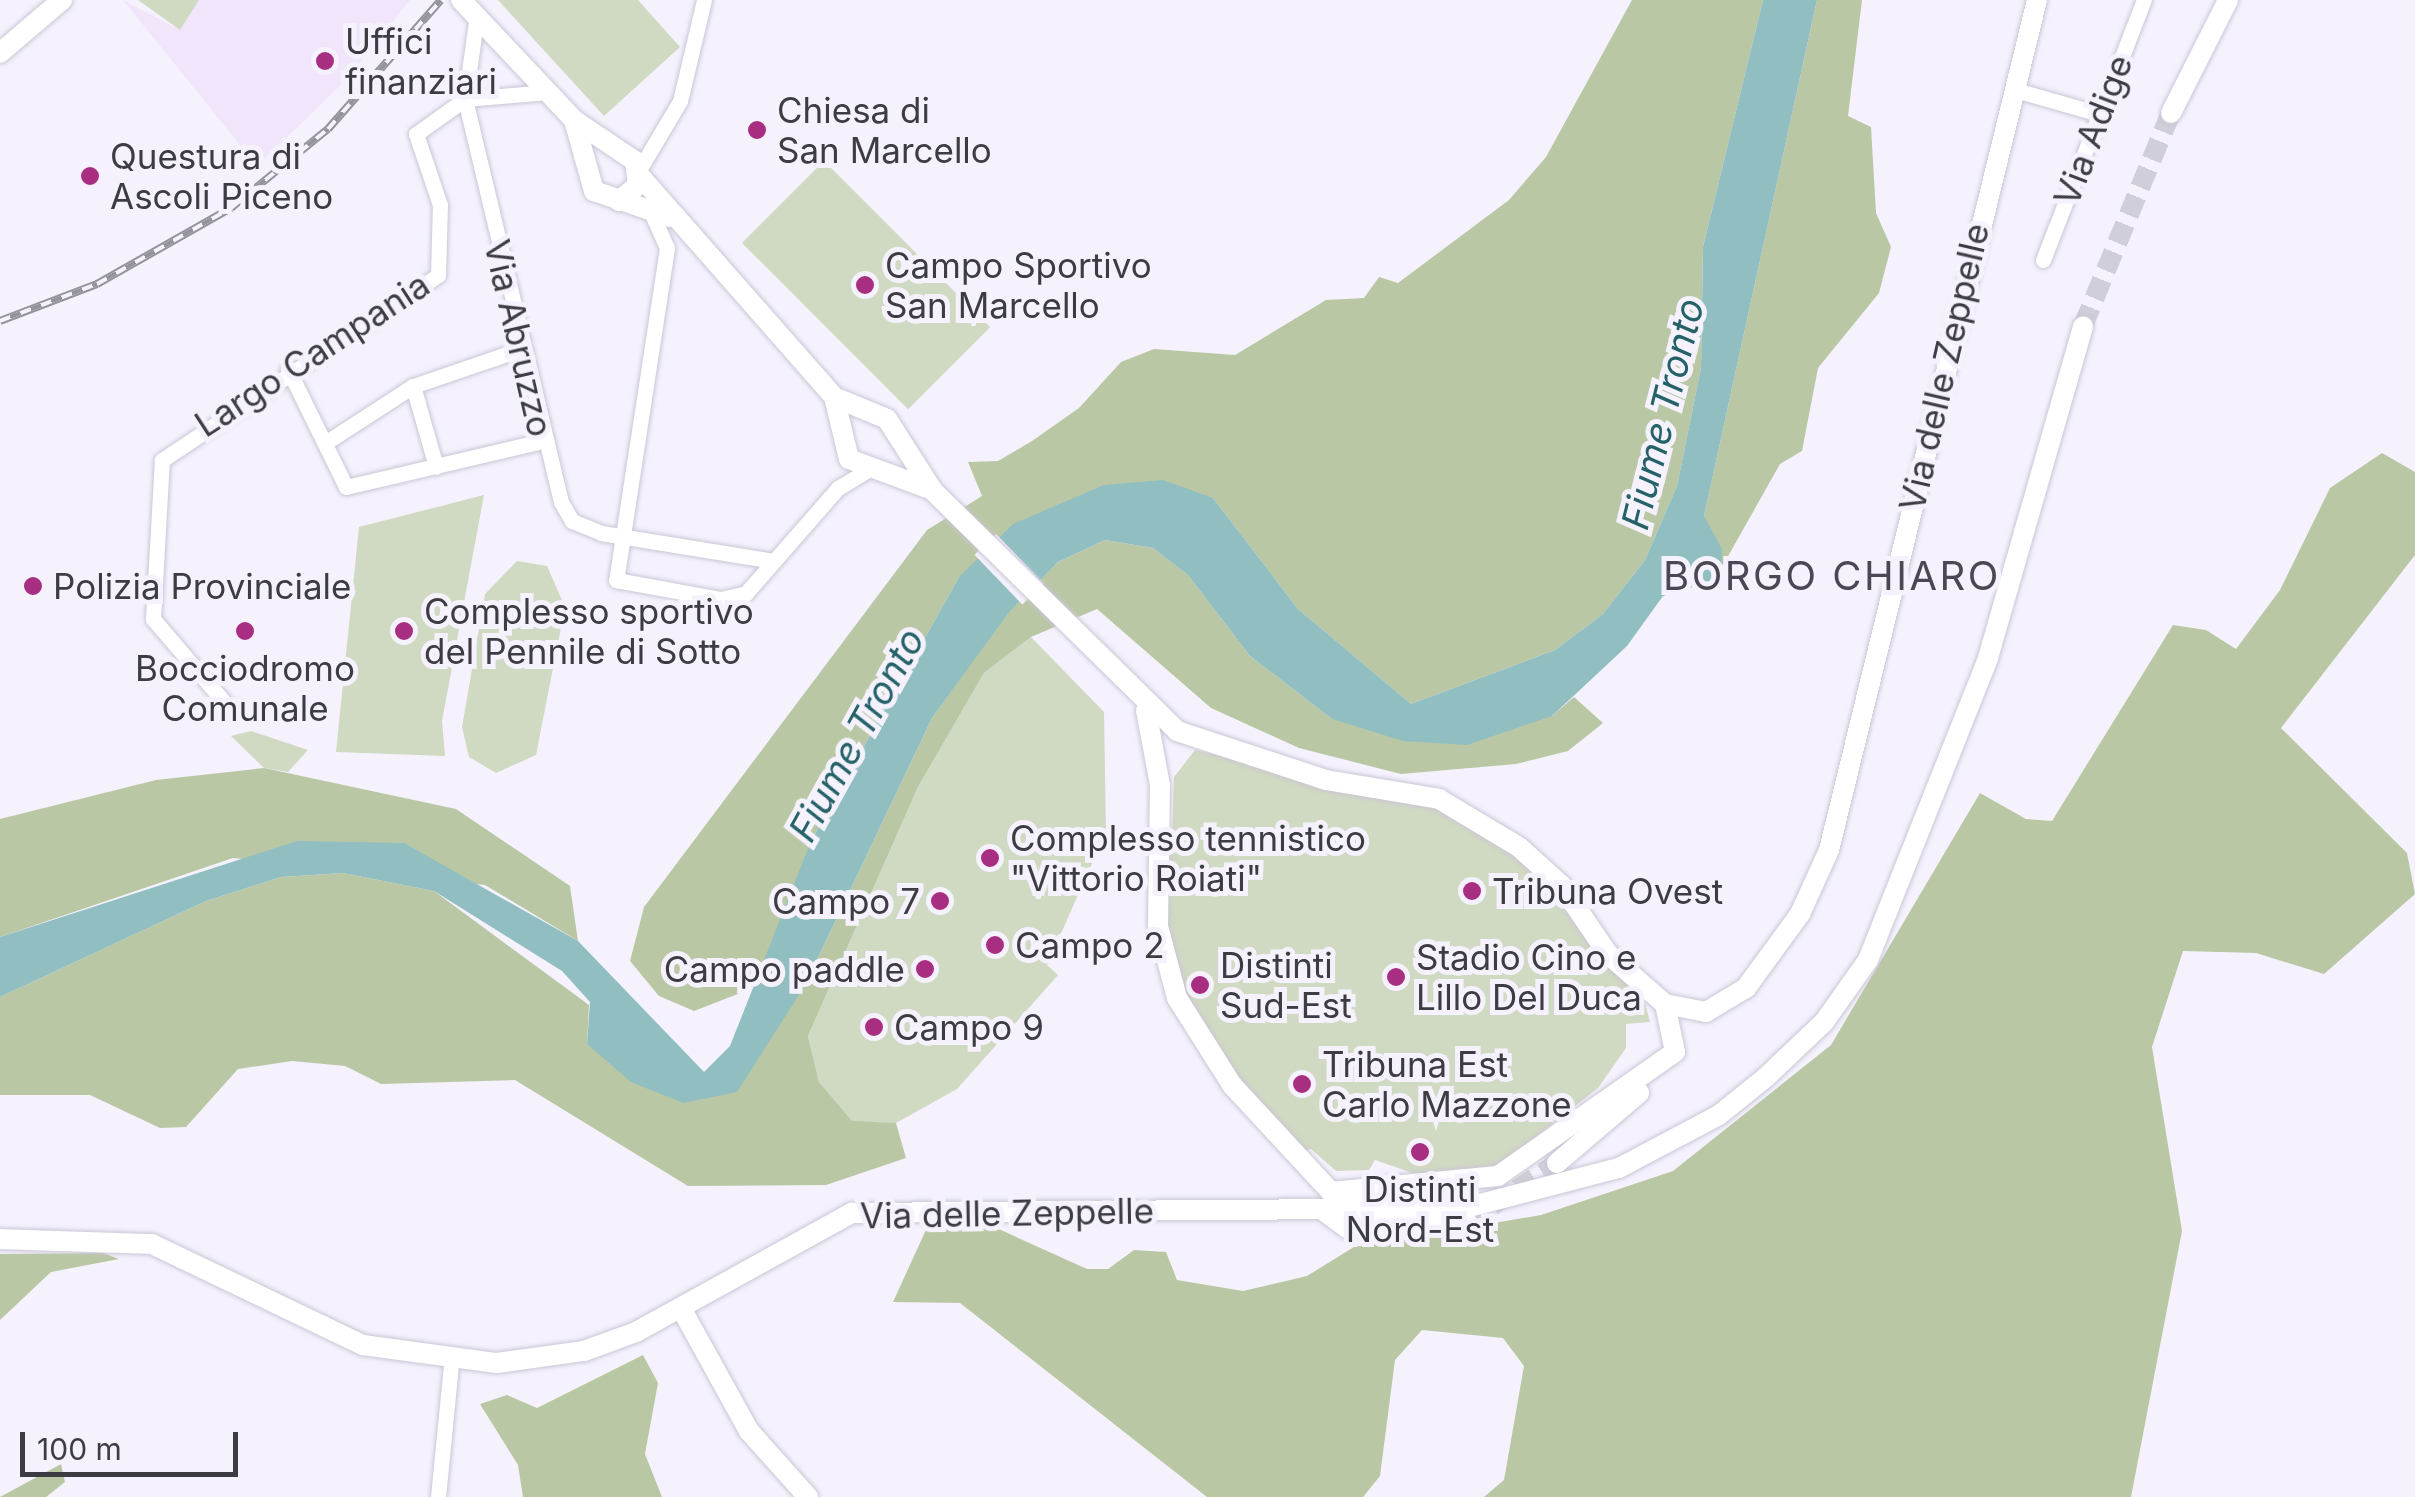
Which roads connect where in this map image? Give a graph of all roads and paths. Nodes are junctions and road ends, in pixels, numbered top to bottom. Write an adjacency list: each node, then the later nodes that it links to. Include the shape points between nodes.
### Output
1 (62, 0): 8 (street)
2 (461, 0): 7 (street)
3 (704, 0): 15 (street, via 680,101)
4 (2037, 0): 9 (street, Via delle Zeppelle)
5 (2144, 0): 13 (street, Via Adige)
6 (2228, 0): 12 (street)
7 (477, 16): 10 (street); 11 (street, Via Abruzzo)
8 (0, 53)
9 (2012, 89): 13 (street); 43 (street, Via delle Zeppelle, via 1829,850 1800,914 1730,1001 1706,1012)
10 (548, 92): 11 (street); 14 (street)
11 (465, 99): 23 (street, Via Abruzzo); 24 (street, Largo Campania, via 416,134 440,205 438,275)
12 (2171, 113)
13 (2100, 114): 21 (street, Via Adige)
14 (574, 120): 16 (street); 18 (street)
15 (646, 146): 16 (street); 17 (street)
16 (620, 152): 17 (street); 18 (street, via 597,158)
17 (639, 173): 19 (street); 20 (street)
18 (589, 178): 19 (street, via 600,198)
19 (619, 201): 20 (street)
20 (660, 215): 26 (street); 37 (street, via 666,248)
21 (2043, 260)
22 (2083, 326): 47 (street, via 2018,561 1942,783 1896,904 1824,1022 1720,1115 1619,1168 1465,1208)
23 (518, 350): 25 (street); 30 (street, Via Abruzzo)
24 (288, 369): 31 (street); 40 (street, Largo Campania, via 167,448 153,618)
25 (413, 386): 31 (street); 33 (street)
26 (834, 397): 27 (street); 28 (street)
27 (872, 414): 28 (street); 29 (street)
28 (846, 430): 32 (street)
29 (898, 439): 34 (street); 36 (street)
30 (542, 441): 33 (street); 37 (street, Via Abruzzo, via 572,521)
31 (328, 442): 33 (street, via 346,487)
32 (846, 455): 34 (street); 35 (street)
33 (436, 468)
34 (874, 469): 35 (street); 36 (street)
35 (838, 488): 38 (street)
36 (933, 491): 39 (street)
37 (623, 536): 38 (street); 38 (street, via 616,580 721,599 746,593)
38 (774, 560)
39 (1144, 708): 41 (street); 42 (street)
40 (230, 709)
41 (1211, 746): 42 (street, via 1175,749); 43 (street, via 1468,812 1561,885 1608,954)
42 (1160, 785): 46 (street, via 1158,926 1178,998 1232,1085)
43 (1665, 1004): 44 (street, via 1677,1035)
44 (1660, 1066): 45 (street); 47 (street, via 1498,1176)
45 (1557, 1164)
46 (1310, 1169): 47 (street); 48 (street)
47 (1328, 1202): 48 (street, Via delle Zeppelle); 49 (street, Via delle Zeppelle, via 1348,1228)
48 (1300, 1211): 51 (street, Via delle Zeppelle, via 852,1213)
49 (1467, 1222)
50 (0, 1239): 52 (street, Via delle Zeppelle, via 152,1244 324,1330)
51 (681, 1308): 52 (street, Via delle Zeppelle, via 584,1351); 54 (street, via 750,1432)
52 (450, 1364): 53 (street)
53 (438, 1497)
54 (808, 1497)

